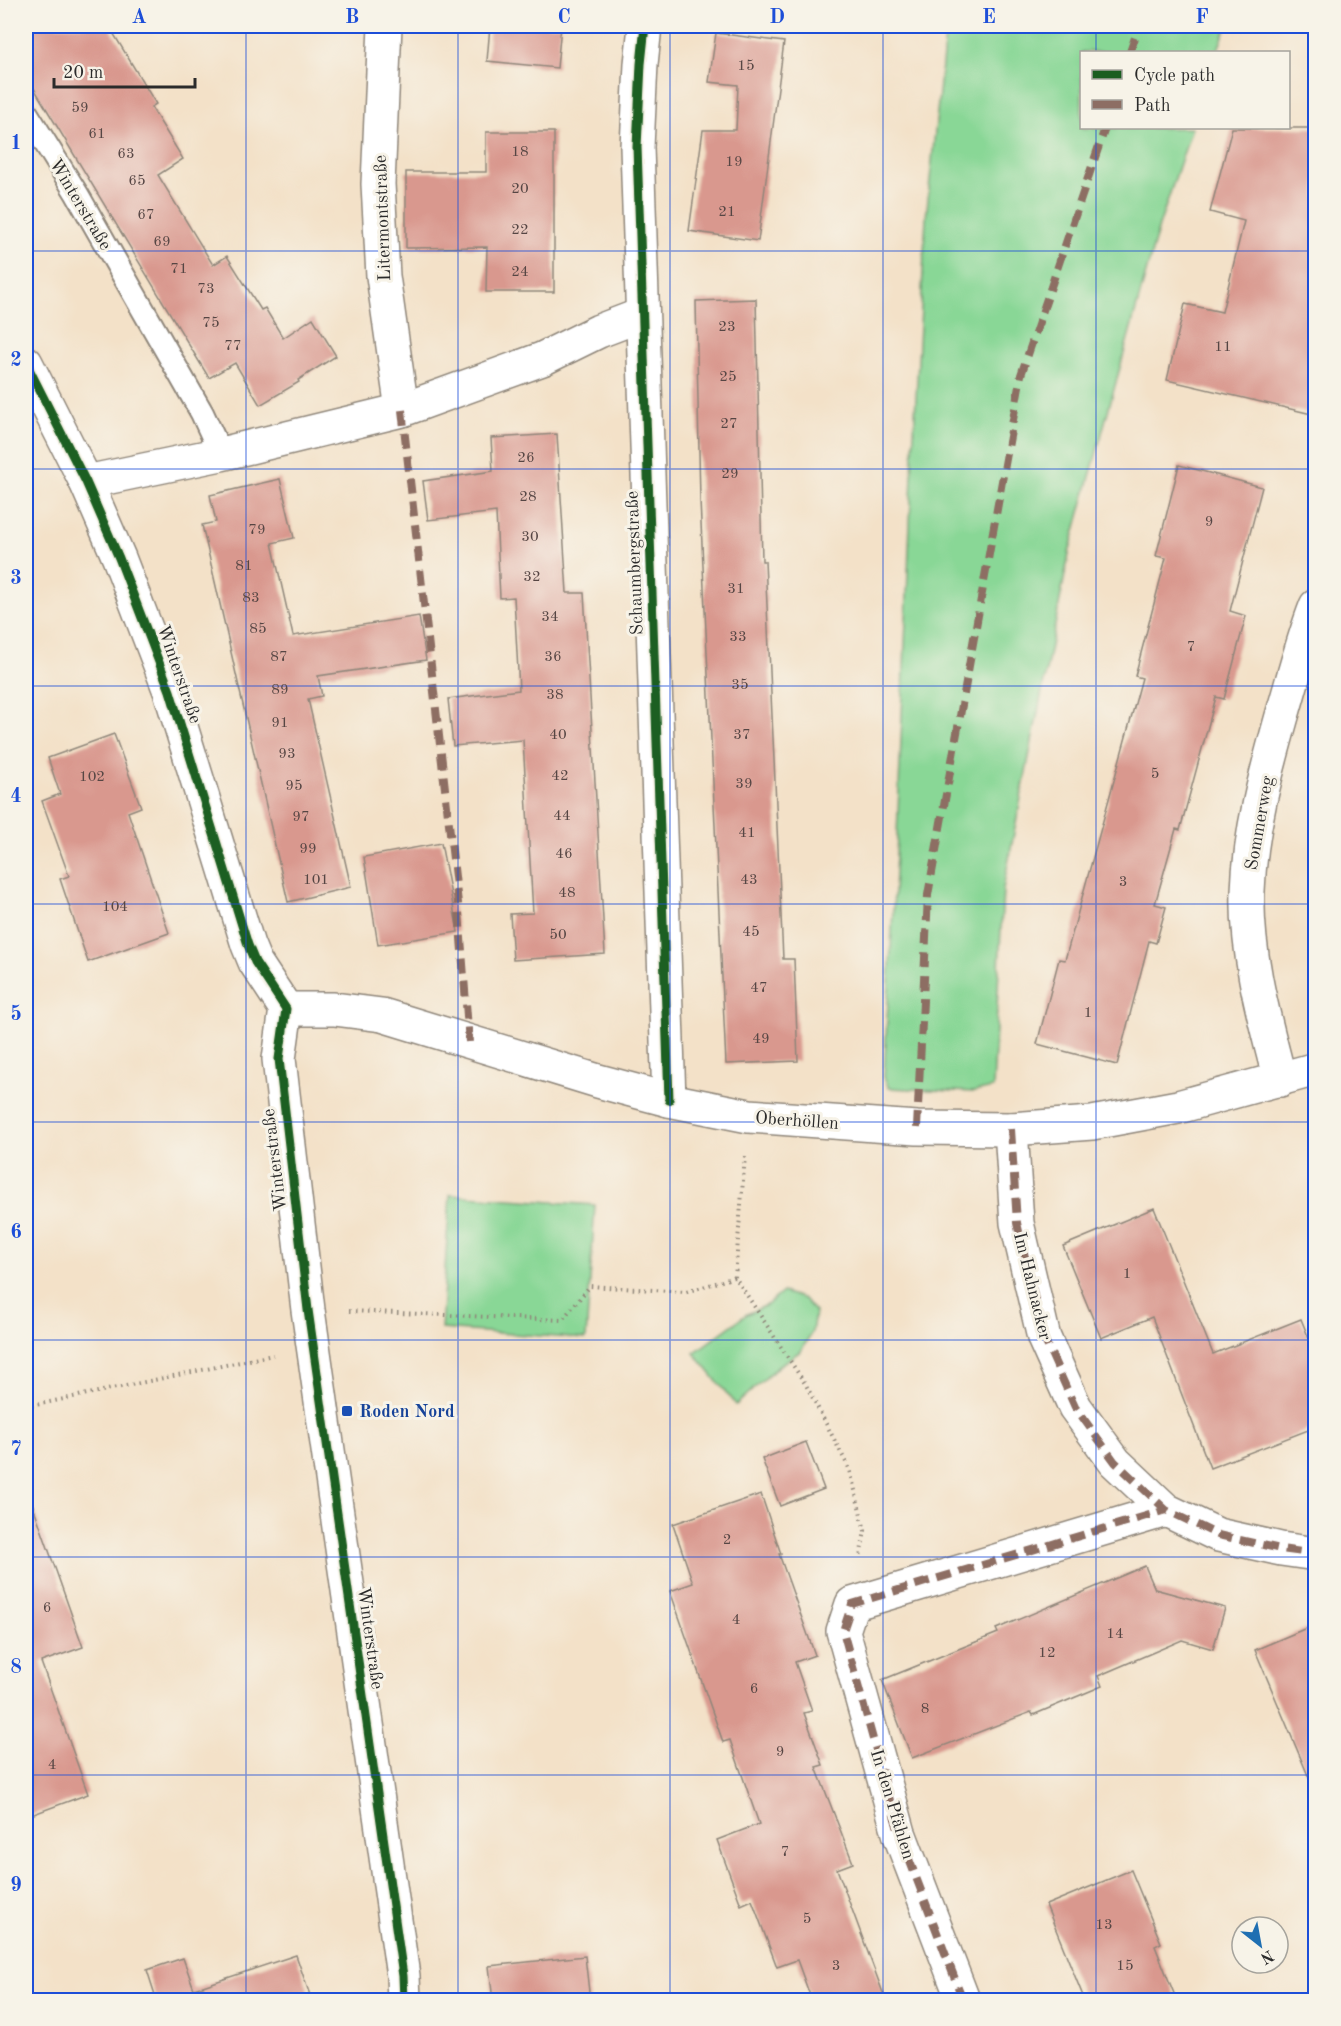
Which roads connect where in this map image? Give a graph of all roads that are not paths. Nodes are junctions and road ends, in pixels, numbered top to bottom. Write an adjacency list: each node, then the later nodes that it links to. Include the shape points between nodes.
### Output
1 (386, 26): 6 (street, Litermontstraße, via 378,184 383,276)
2 (645, 26): 4 (street, Schaumbergstraße, via 637,147)
3 (26, 112): 7 (lane, Winterstraße, via 202,413)
4 (641, 315): 6 (street, via 542,359); 13 (street, Schaumbergstraße)
5 (26, 363): 8 (street, Winterstraße)
6 (402, 410): 7 (street)
7 (221, 454): 8 (street)
8 (86, 482): 10 (street, Winterstraße, via 170,691 248,945 258,968)
9 (1316, 606): 12 (street, Sommerweg, via 1266,773 1253,833 1248,892 1252,950)
10 (286, 1009): 13 (street, Oberhöllen, via 382,1015); 17 (street, Winterstraße, via 279,1059 312,1347)
11 (1316, 1069): 12 (street, Oberhöllen)
12 (1280, 1080): 14 (street, Oberhöllen, via 1178,1107 1102,1121)
13 (669, 1100): 14 (street, Oberhöllen, via 749,1116 917,1128)
14 (1011, 1129): 15 (street, Im Hahnacker, via 1017,1223 1044,1338 1075,1407 1115,1462)
15 (1166, 1510): 16 (street, Im Hahnacker, via 1218,1535); 18 (street, In den Pfählen, via 852,1604 843,1630 899,1833)
16 (1316, 1554)
17 (404, 2001)
18 (963, 2001)

